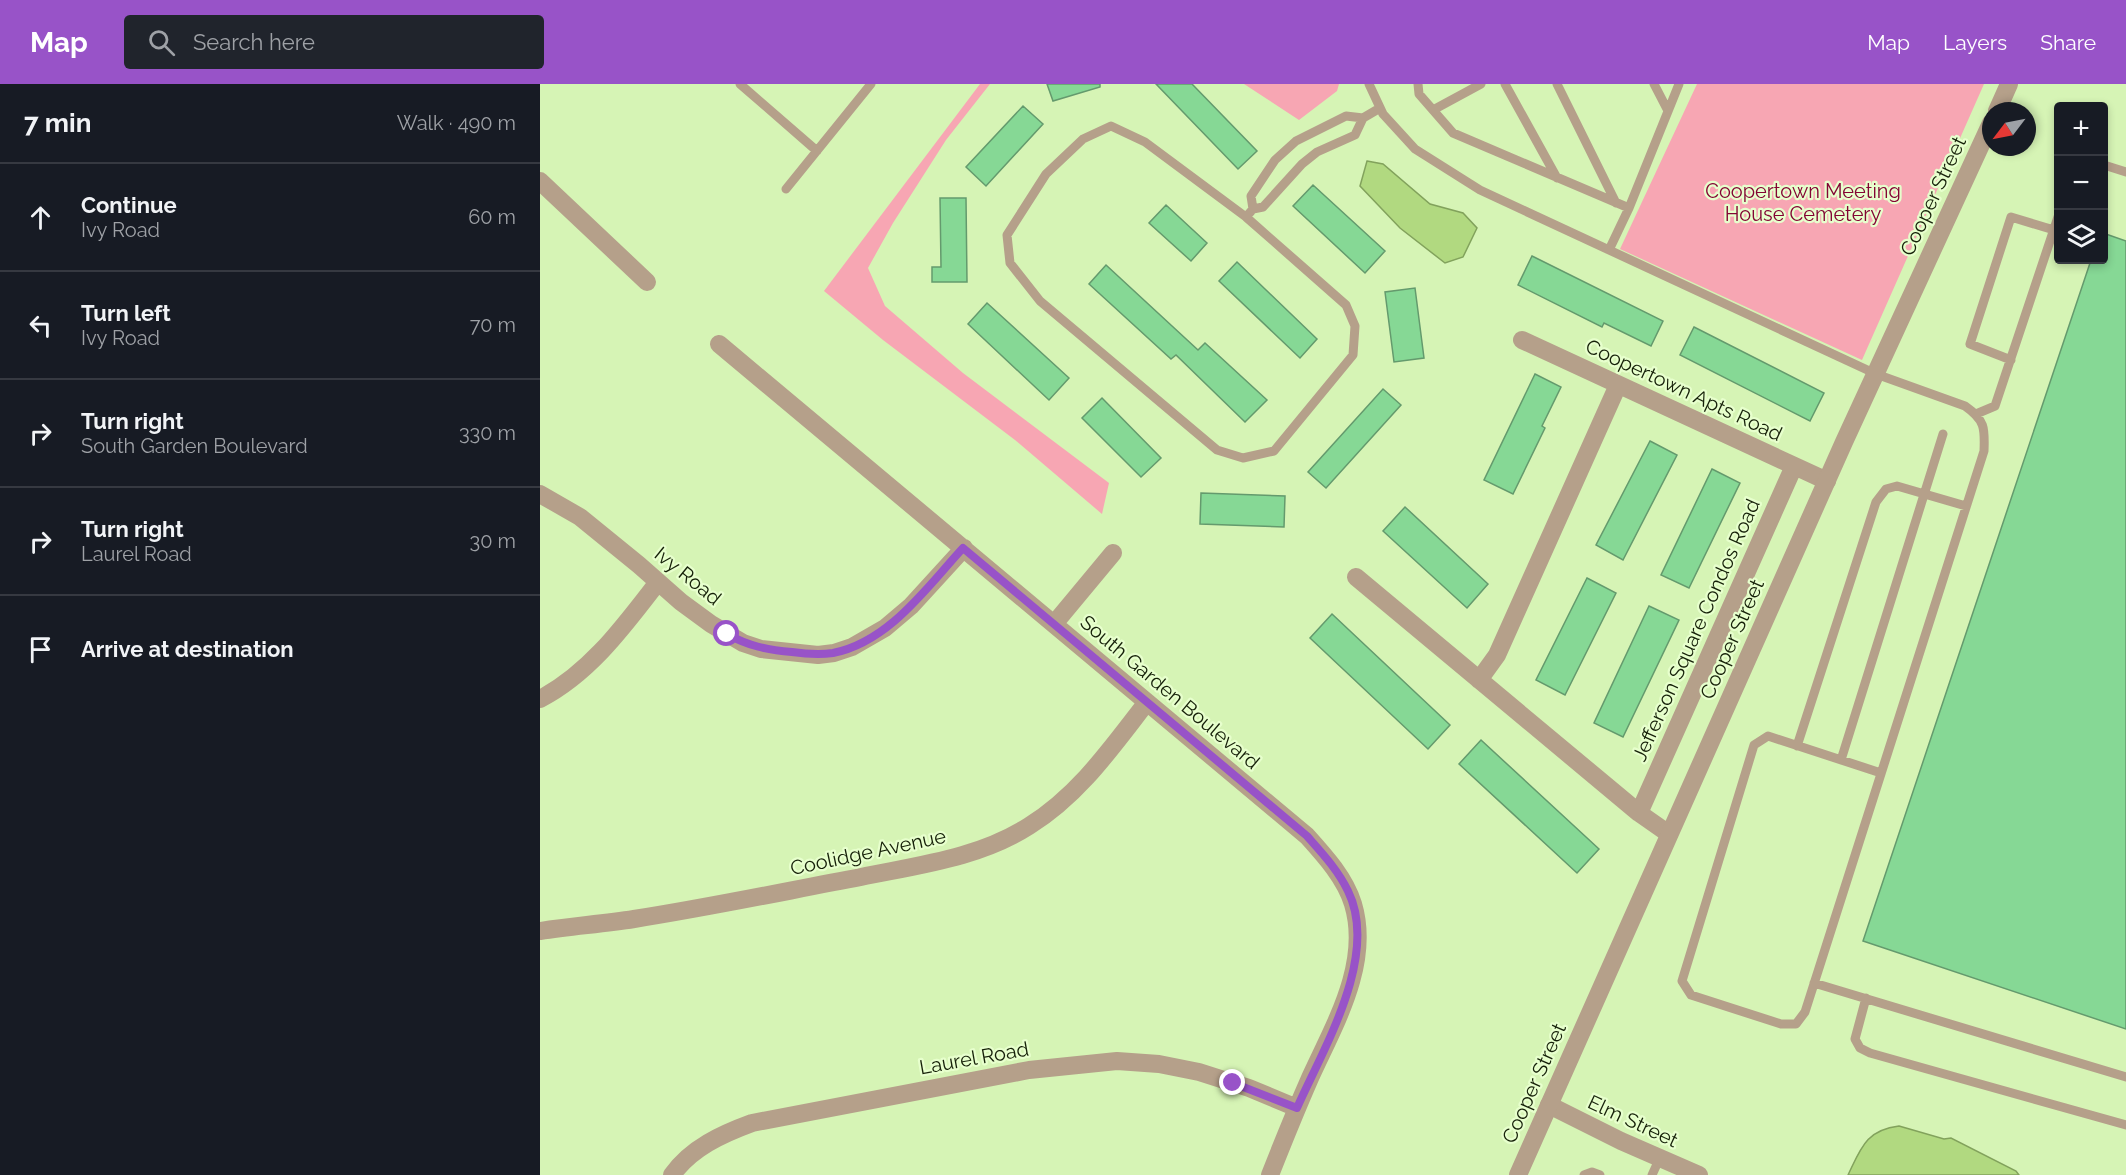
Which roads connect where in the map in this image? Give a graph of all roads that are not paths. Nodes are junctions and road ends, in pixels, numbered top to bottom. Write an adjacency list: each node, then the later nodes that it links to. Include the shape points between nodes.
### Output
1 (740, 84): 17 (lane)
2 (871, 84): 17 (lane)
3 (1369, 84): 12 (lane)
4 (1418, 84): 14 (lane, via 1419,94)
5 (1481, 84): 14 (lane)
6 (1505, 84): 20 (lane)
7 (1557, 84): 23 (lane)
8 (1654, 84): 13 (lane)
9 (1679, 84): 13 (lane)
10 (2009, 84): 11 (street)
11 (2000, 102)
12 (1380, 108): 15 (lane); 28 (lane, via 1415,149 1480,190)
13 (1667, 109): 24 (lane)
14 (1433, 110): 20 (lane, via 1453,132)
15 (1363, 118): 25 (lane, via 1355,135 1317,152 1286,179 1263,207); 25 (lane, via 1346,116 1296,141 1275,160 1251,196)
16 (1982, 143): 33 (street, Cooper Street)
17 (817, 151): 22 (lane)
18 (2108, 167): 19 (lane)
19 (2126, 172)
20 (1557, 178): 23 (lane)
21 (540, 182): 29 (street)
22 (786, 189)
23 (1616, 203): 24 (lane)
24 (1629, 208): 28 (lane)
25 (1253, 209): 26 (lane)
26 (1246, 218): 26 (lane, via 1145,142 1111,126 1083,139 1046,174 1007,235 1010,263 1040,301 1217,450 1243,458 1274,451 1353,355 1355,326 1346,305)
27 (2054, 230): 32 (lane); 32 (lane, via 2011,217 1970,344)
28 (1609, 250): 33 (lane)
29 (647, 282)
30 (1522, 340): 34 (street, Coopertown Apts Road)
31 (720, 344): 42 (street, South Garden Boulevard)
32 (2011, 360): 35 (lane, via 1995,406)
33 (1876, 374): 35 (lane, via 1965,406); 38 (street, Cooper Street)
34 (1618, 385): 37 (street, Coopertown Apts Road); 47 (street, via 1497,655)
35 (1976, 414): 41 (lane, via 1985,428 1984,451)
36 (1943, 434): 40 (lane)
37 (1794, 466): 38 (street, Coopertown Apts Road); 53 (street, Jefferson Square Condos Road)
38 (1827, 480): 54 (street, Cooper Street)
39 (540, 494): 45 (street, Ivy Road, via 580,518)
40 (1925, 494): 41 (lane); 50 (lane, via 1897,486 1886,489 1876,502); 51 (lane)
41 (1966, 506): 52 (lane)
42 (963, 548): 45 (street, Ivy Road, via 911,606 885,628 852,647 818,655 761,649 743,643 711,624); 46 (street, South Garden Boulevard)
43 (1113, 553): 46 (street)
44 (1356, 578): 47 (street)
45 (658, 582): 48 (street, via 595,658 568,682)
46 (1054, 624): 49 (street, South Garden Boulevard)
47 (1479, 680): 53 (street)
48 (540, 699)
49 (1147, 702): 55 (street, Coolidge Avenue, via 1108,754 1066,799 1030,826 986,849 762,897); 59 (street, South Garden Boulevard, via 1307,836 1330,862 1354,906 1356,954 1345,1002)
50 (1797, 746): 51 (lane); 56 (lane, via 1768,736 1754,745 1682,981 1691,995 1781,1024 1796,1024 1805,1012)
51 (1841, 760): 52 (lane)
52 (1881, 773): 56 (lane)
53 (1639, 813): 54 (street)
54 (1669, 834): 60 (street, Cooper Street)
55 (540, 931)
56 (1814, 983): 57 (lane)
57 (1866, 998): 58 (lane); 61 (lane, via 1855,1039 1860,1048 1870,1053)
58 (2126, 1077)
59 (1297, 1108): 63 (street, Laurel Road, via 1249,1088 1180,1068 1139,1062 1096,1062 1029,1070 752,1123 701,1147); 64 (street, South Garden Boulevard)
60 (1547, 1109): 62 (street, Elm Street); 65 (street, Cooper Street); 69 (street, Elm Street)
61 (2126, 1125)
62 (1655, 1169): 68 (street, Elm Street)
63 (672, 1175)
64 (1270, 1175)
65 (1518, 1175)
66 (1584, 1175): 67 (lane)
67 (1600, 1175)
68 (1682, 1175)
69 (1700, 1175)

